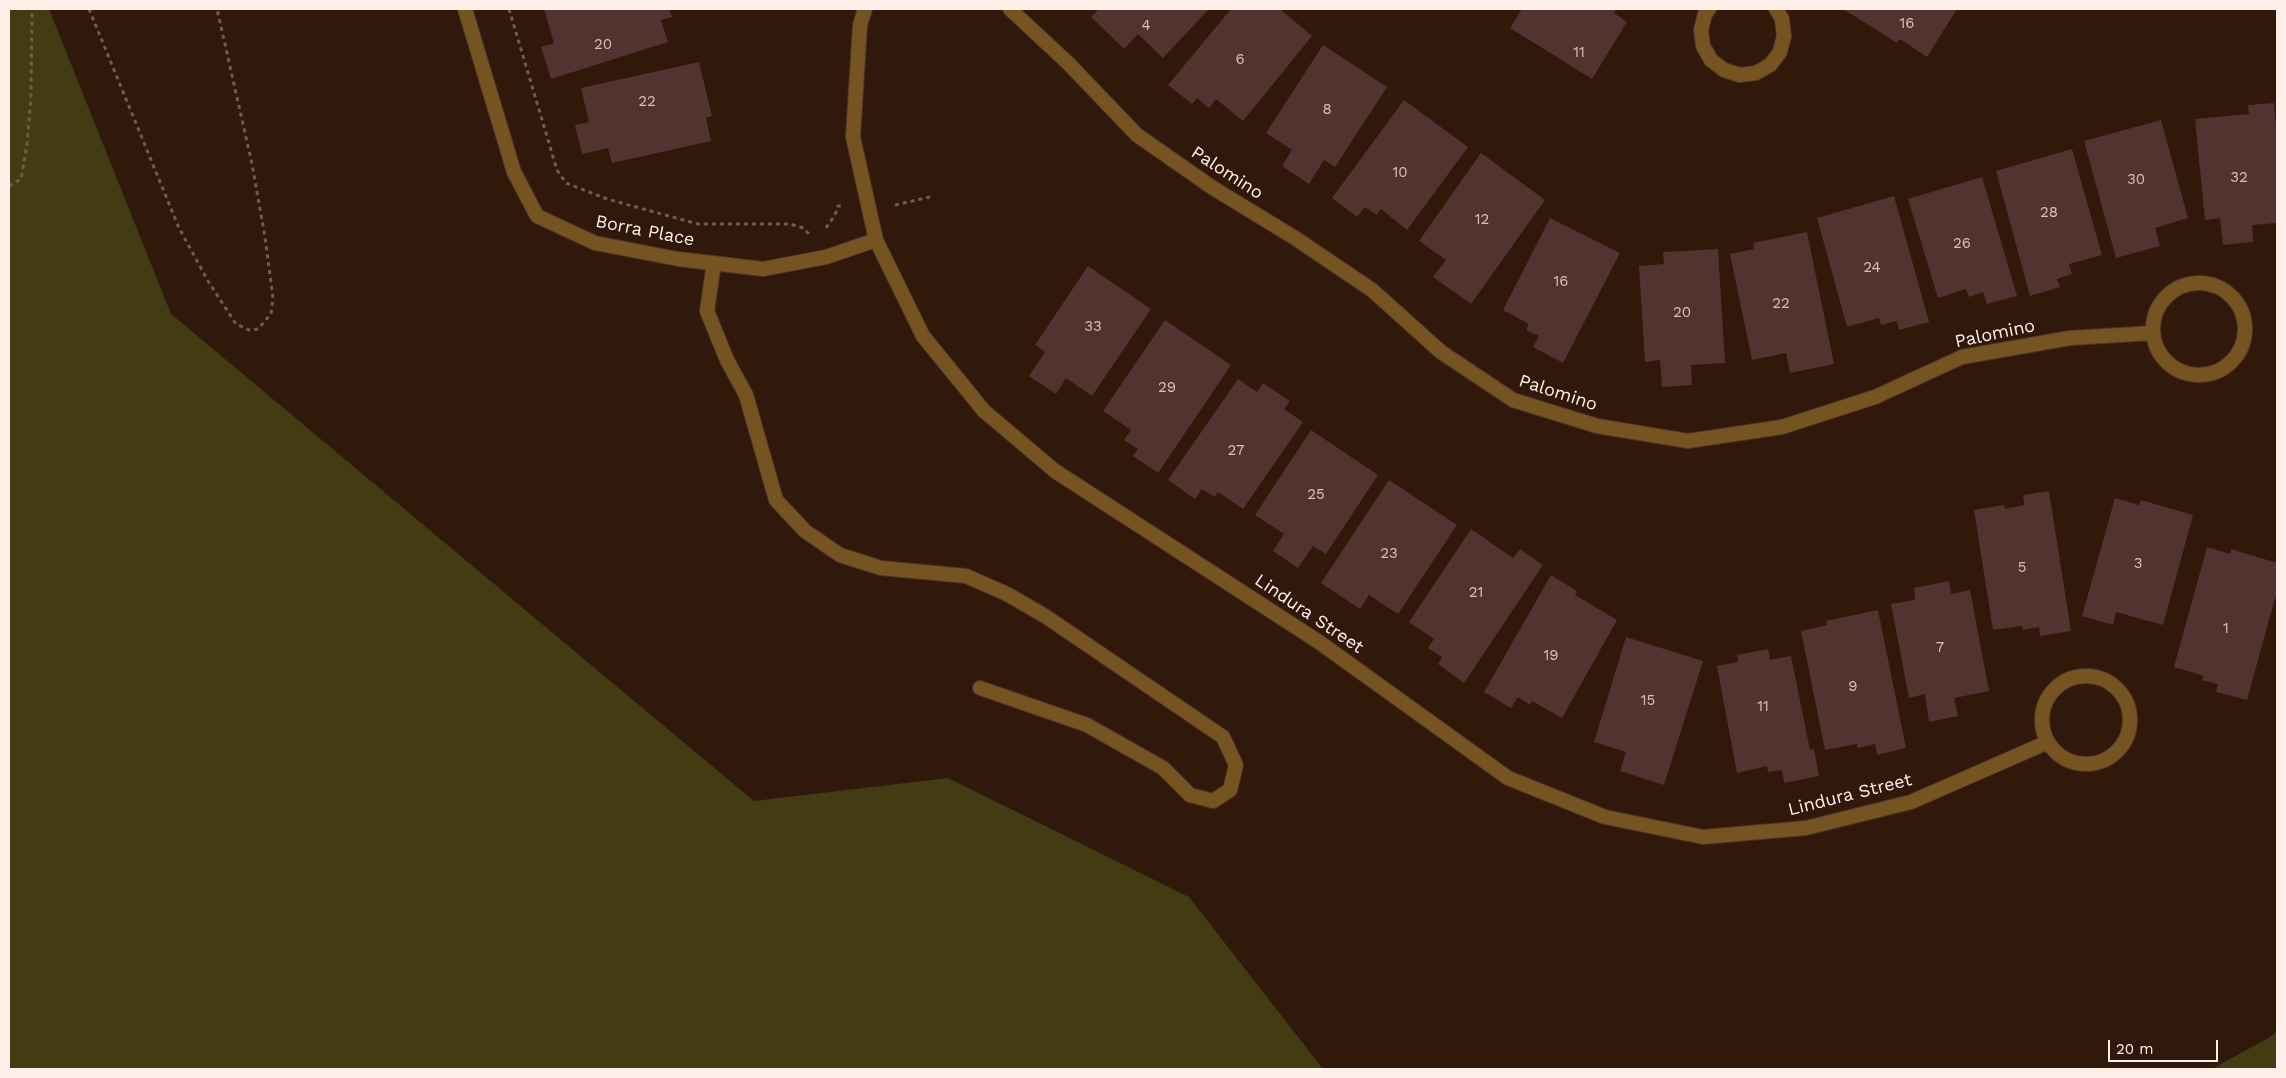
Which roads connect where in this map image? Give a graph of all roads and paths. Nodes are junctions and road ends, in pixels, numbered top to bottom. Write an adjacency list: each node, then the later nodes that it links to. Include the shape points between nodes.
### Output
1 (32, 9): 10 (path, via 27,144 21,179)
2 (89, 9): 3 (path, via 180,228 208,281 236,324 249,330 258,329 270,314 273,298 266,236)
3 (217, 9)
4 (466, 9): 16 (street, Borra Place, via 514,172 537,216 594,243)
5 (509, 9): 14 (path, via 557,170 566,184 606,199 698,224 790,224 803,228)
6 (865, 9): 12 (street, Lindura Street, via 860,25 853,137)
7 (1010, 9): 17 (street, Palomino, via 1068,63 1137,136 1372,290 1441,352 1513,400 1597,426 1688,441 1782,426 1875,397 1962,357 2070,338)
8 (1709, 9): 9 (street, via 1701,30 1703,46 1711,60 1724,70 1740,75 1756,73 1780,52 1784,36 1782,19)
9 (1776, 9)
10 (9, 186)
11 (930, 197): 12 (path, via 895,205)
12 (869, 206): 13 (path, via 838,206); 15 (street, Lindura Street)
13 (820, 234)
14 (812, 237)
15 (876, 240): 16 (street, Borra Place, via 826,258 763,269); 19 (street, Lindura Street, via 923,336 984,410 1055,470 1319,642 1508,778 1605,818 1703,837 1806,828 1910,802)
16 (714, 263): 18 (street, via 707,311 746,395 776,500 805,531 840,555 880,568 966,576 1045,616 1223,737 1236,765 1230,790 1213,801 1190,795 1163,768 1087,725)
17 (2153, 333): 17 (street, via 2158,351 2169,365 2185,374 2203,376 2220,370 2235,359 2243,343 2246,325 2240,308 2229,293 2213,285 2195,283 2178,288 2164,299 2155,315)
18 (980, 688)
19 (2048, 742): 19 (street, via 2059,755 2075,763 2092,764 2108,758 2121,747 2129,731 2130,714 2124,697 2113,685 2098,677 2080,676 2064,682 2051,693 2044,708 2043,726)

